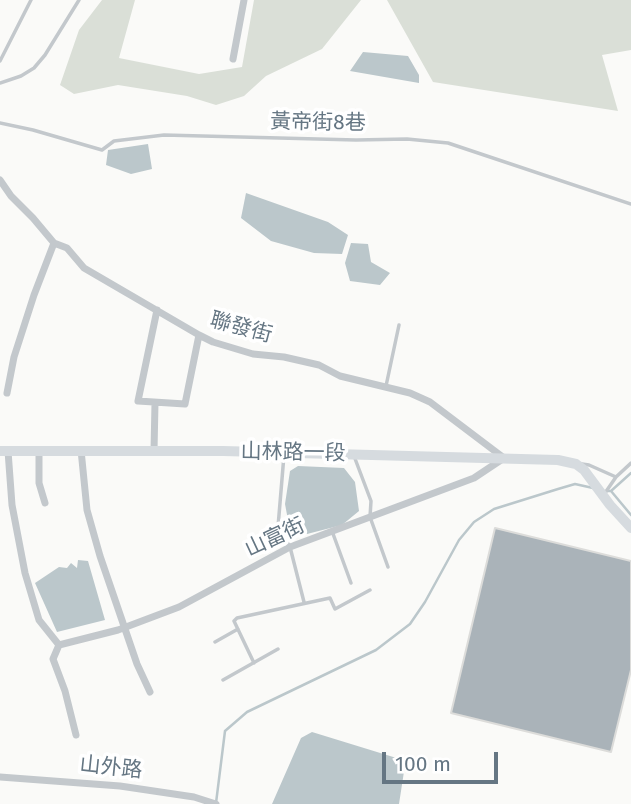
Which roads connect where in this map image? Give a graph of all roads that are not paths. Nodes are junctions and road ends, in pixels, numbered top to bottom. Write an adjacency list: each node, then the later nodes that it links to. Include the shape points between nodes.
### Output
1 (31, 0): 5 (lane)
2 (79, 0): 6 (lane, via 34,68)
3 (244, 0): 4 (street)
4 (233, 59)
5 (0, 61)
6 (0, 83)
7 (0, 123): 9 (lane, 黃帝街8巷, via 102,150 114,141 164,135 448,143)
8 (0, 180): 10 (street, 聯發街)
9 (631, 204)
10 (54, 243): 11 (street, 聯發街, via 67,248 84,268); 15 (street)
11 (157, 310): 13 (street, 聯發街); 16 (street, via 138,401)
12 (399, 325): 14 (lane)
13 (199, 335): 14 (street, 聯發街, via 253,354 319,365 340,376); 16 (street, via 185,404)
14 (386, 386): 23 (street, 聯發街, via 430,402)
15 (6, 393)
16 (155, 403): 20 (street)
17 (39, 450): 18 (main road, 山林路一段); 19 (main road, 山林路一段); 28 (street, via 39,483)
18 (81, 450): 20 (main road, 山林路一段); 37 (street, via 87,510)
19 (4, 451): 40 (street, via 25,573 39,620)
20 (154, 451): 21 (main road, 山林路一段)
21 (284, 453): 22 (main road, 山林路一段); 32 (lane, via 278,527)
22 (353, 454): 23 (main road, 山林路一段); 29 (lane, via 371,501)
23 (504, 458): 25 (main road, 山林路一段, via 558,460); 29 (street, 山富街, via 474,478)
24 (631, 463): 26 (lane)
25 (580, 467): 26 (lane, via 589,465); 27 (main road)
26 (615, 477): 27 (lane)
27 (601, 493): 30 (main road)
28 (45, 503)
29 (370, 517): 31 (street, 山富街); 33 (lane)
30 (631, 528)
31 (332, 531): 32 (street, 山富街); 34 (lane)
32 (290, 547): 36 (lane); 37 (street, 山富街, via 179,607)
33 (388, 566)
34 (351, 583)
35 (370, 590): 36 (lane, via 335,609 330,598)
36 (304, 603): 38 (lane, via 237,618)
37 (125, 628): 40 (street, 山富街); 44 (street)
38 (238, 629): 39 (lane); 42 (lane)
39 (215, 642)
40 (59, 645): 45 (street, via 53,659)
41 (278, 649): 42 (lane)
42 (254, 663): 43 (lane)
43 (223, 680)
44 (149, 692)
45 (76, 735)
46 (0, 777): 47 (street, 山外路, via 120,786)
47 (213, 803)

